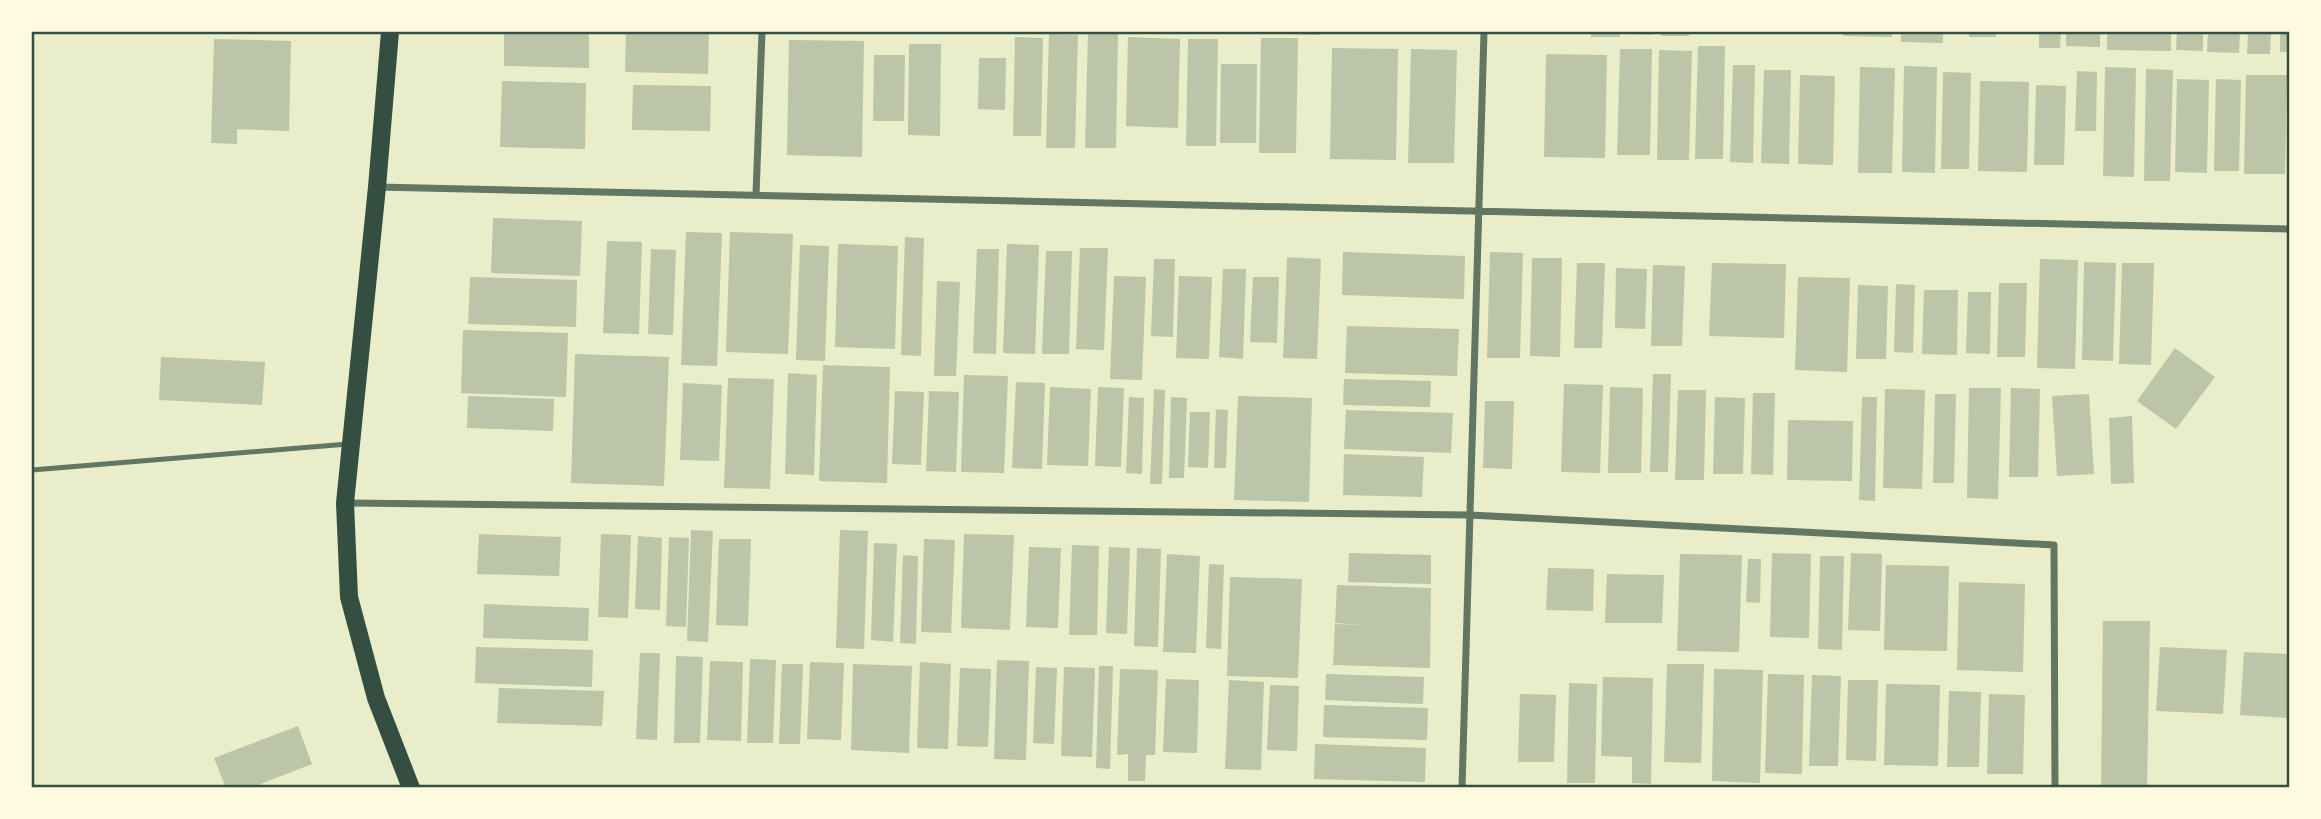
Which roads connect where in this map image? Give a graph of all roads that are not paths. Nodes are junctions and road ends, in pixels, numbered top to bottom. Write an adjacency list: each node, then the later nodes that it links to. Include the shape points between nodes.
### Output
1 (390, 32): 4 (main road)
2 (762, 32): 5 (street)
3 (1484, 32): 6 (street)
4 (377, 187): 5 (street); 8 (main road)
5 (755, 195): 6 (street)
6 (1479, 211): 7 (street); 11 (street)
7 (2290, 229)
8 (352, 444): 9 (lane); 10 (main road)
9 (32, 470)
10 (345, 503): 11 (street); 12 (main road, via 349,597 376,698)
11 (1470, 515): 14 (street); 15 (street, via 2054,545)
12 (411, 787): 13 (street)
13 (425, 788)
14 (1462, 788)
15 (2055, 788)

